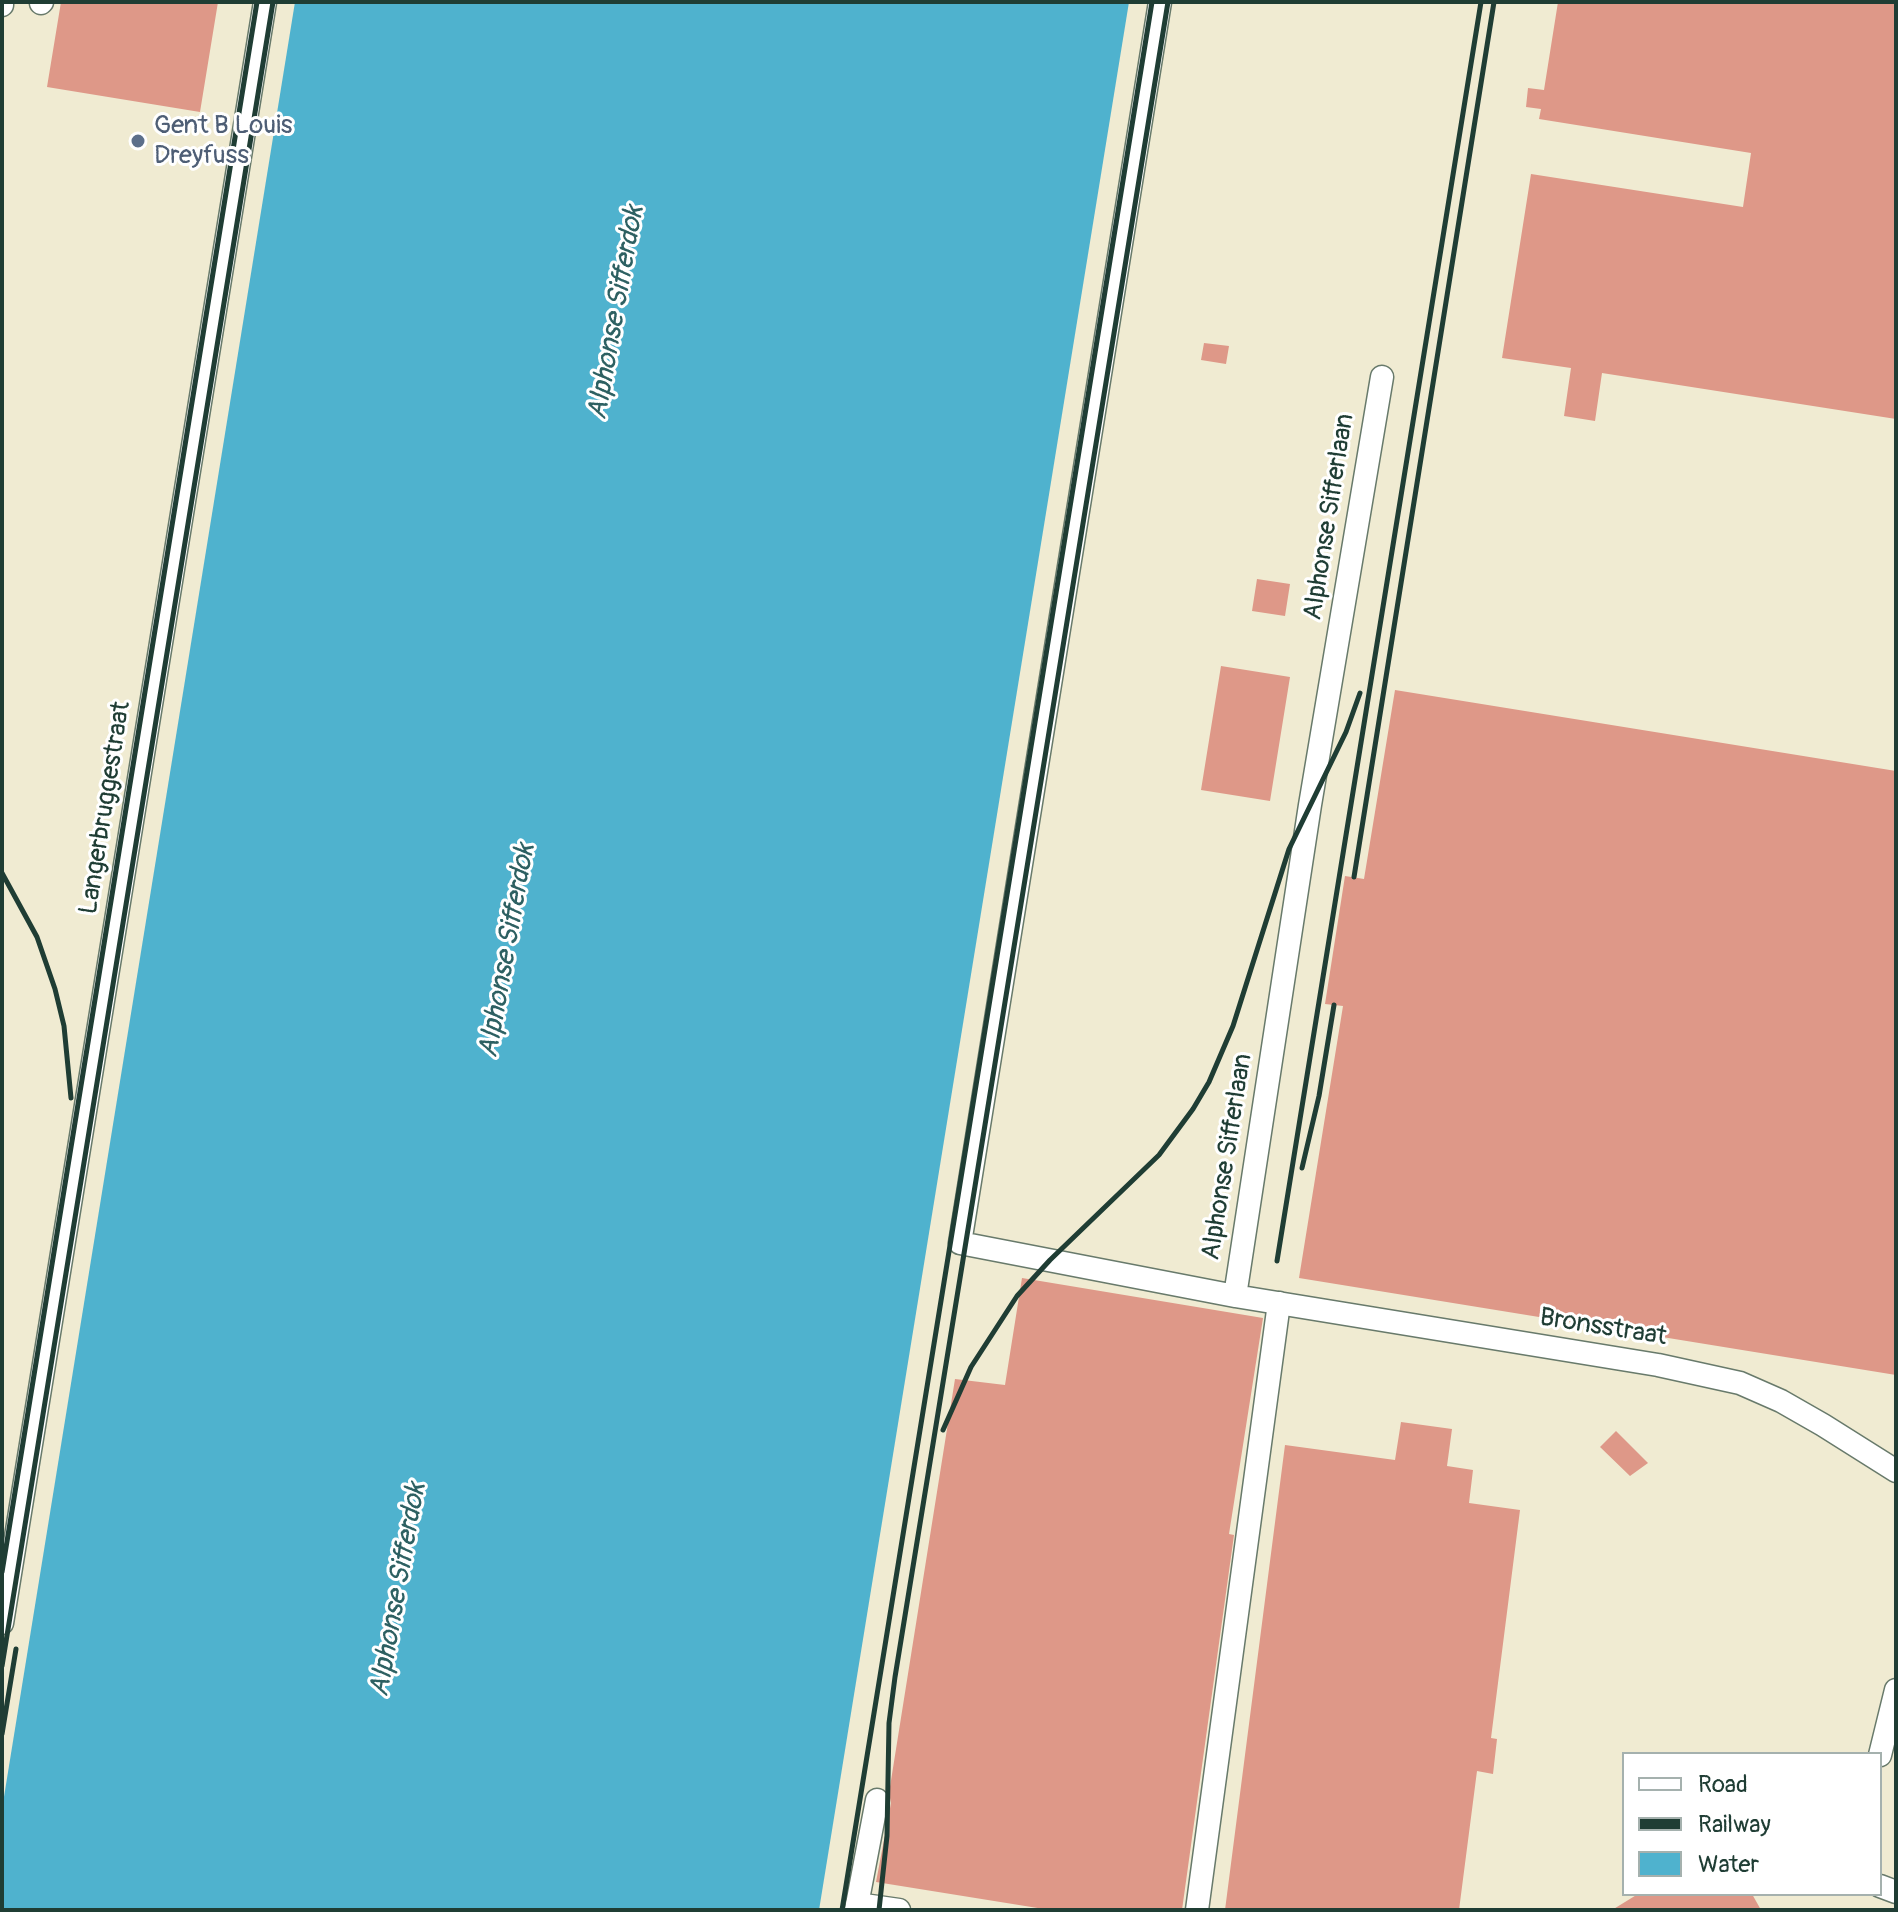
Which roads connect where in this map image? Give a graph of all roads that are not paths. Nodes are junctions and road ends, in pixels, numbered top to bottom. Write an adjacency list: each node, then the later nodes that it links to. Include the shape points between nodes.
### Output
1 (265, 2): 7 (street, Langerbruggestraat)
2 (1160, 2): 4 (street, via 960,1243)
3 (1382, 377): 4 (street, Alphonse Sifferlaan)
4 (1235, 1296): 5 (street, Alphonse Sifferlaan)
5 (1279, 1303): 6 (street, Bronsstraat, via 1740,1383 1812,1419); 13 (street)
6 (1896, 1471)
7 (2, 1623)
8 (1896, 1690): 9 (street)
9 (1881, 1752)
10 (877, 1800): 11 (street)
11 (856, 1907): 12 (street)
12 (899, 1910)
13 (1197, 1910)

